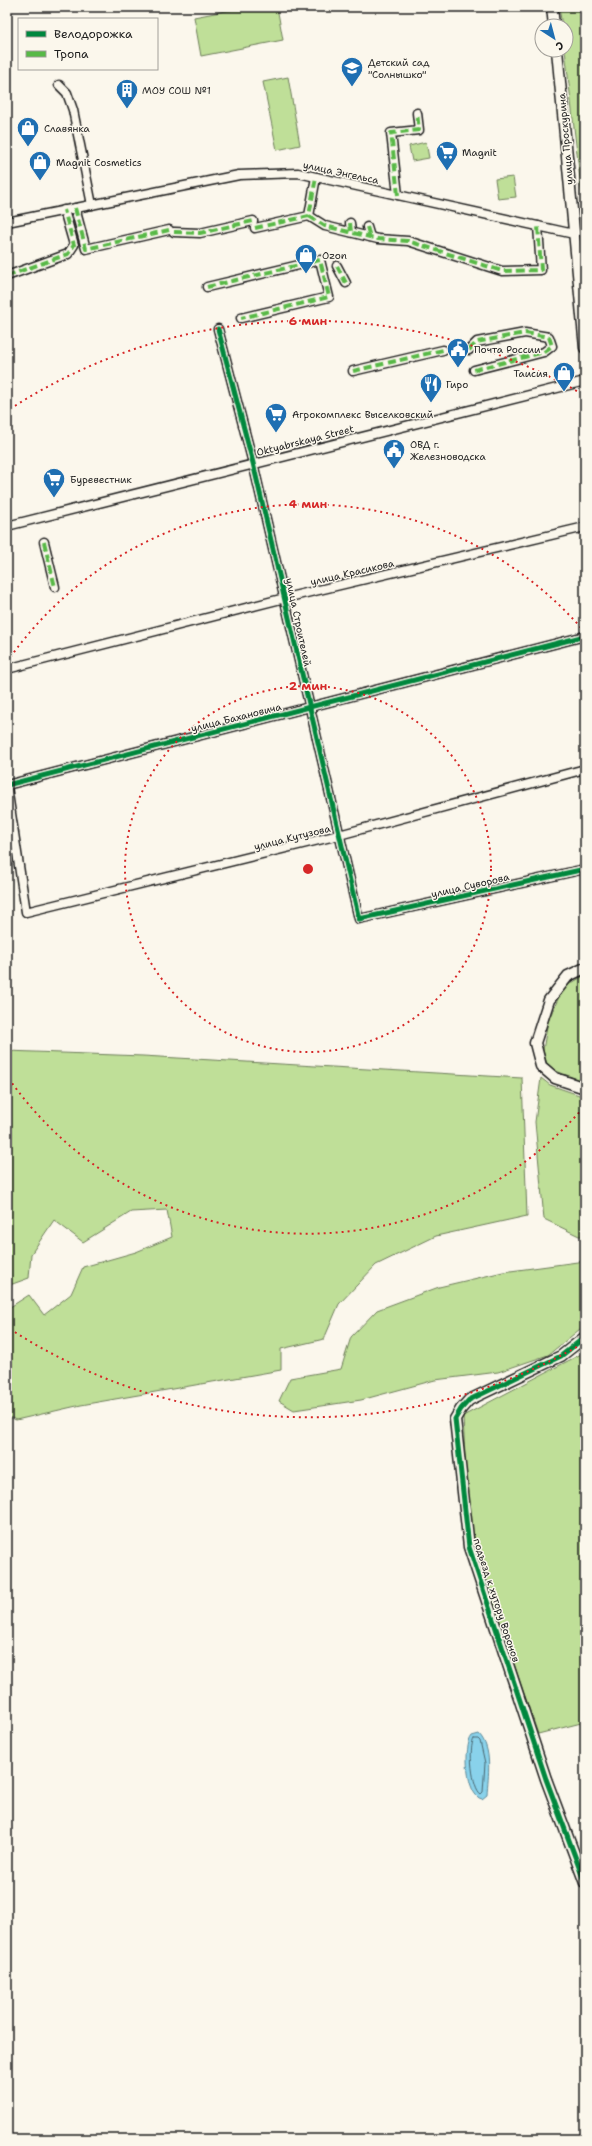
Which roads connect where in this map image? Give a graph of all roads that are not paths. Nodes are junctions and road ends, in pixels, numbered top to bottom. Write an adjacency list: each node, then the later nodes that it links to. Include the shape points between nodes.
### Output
1 (552, 7): 2 (street)
2 (553, 18)
3 (557, 58): 17 (street, улица Проскурина)
4 (58, 85): 8 (street, via 67,93 73,110)
5 (417, 113): 7 (street, via 419,130 391,133)
6 (316, 177): 7 (street, улица Энгельса); 8 (street, улица Энгельса, via 298,173 239,175); 11 (street)
7 (398, 195): 14 (street, улица Энгельса)
8 (92, 205): 9 (street, улица Энгельса)
9 (74, 208): 10 (street, улица Энгельса); 11 (street, via 86,249 172,231 200,233)
10 (64, 210): 12 (street, улица Энгельса); 20 (street, via 74,245 68,254)
11 (309, 216): 16 (street)
12 (7, 222)
13 (350, 223): 16 (street)
14 (538, 226): 17 (street, улица Энгельса); 18 (street, via 541,270 502,271 408,241 384,236)
15 (367, 227): 18 (street)
16 (351, 232): 18 (street)
17 (574, 234): 25 (street, улица Проскурина)
18 (370, 237)
19 (337, 266): 21 (street)
20 (7, 276)
21 (346, 283)
22 (207, 287): 23 (street, via 320,260 329,297)
23 (241, 318)
24 (218, 329): 31 (street, улица Строителей)
25 (585, 348)
26 (469, 350): 28 (street, via 477,342 525,333 549,337 552,346 544,352)
27 (441, 352): 29 (street)
28 (474, 370)
29 (356, 372)
30 (585, 381): 31 (street, Oktyabrskaya Street)
31 (253, 463): 32 (street, Oktyabrskaya Street); 36 (street, улица Строителей)
32 (7, 526)
33 (585, 527): 36 (street, улица Красикова)
34 (44, 542): 35 (street)
35 (55, 587)
36 (285, 598): 38 (street, улица Красикова); 39 (street, улица Строителей)
37 (585, 636): 39 (street, улица Бахановича)
38 (7, 669)
39 (308, 708): 41 (street, улица Бахановича); 42 (street, улица Строителей)
40 (585, 769): 42 (street, улица Кутузова)
41 (7, 786): 42 (street, улица Кутузова, via 26,912)
42 (339, 835): 44 (street, улица Строителей)
43 (585, 869): 44 (street, улица Суворова)
44 (359, 919)
45 (585, 968): 46 (street, via 568,976 549,1000 535,1043 541,1066 555,1078)
46 (585, 1088)
47 (585, 1338): 48 (street, подъезд к хутору Воронов, via 561,1356 469,1400 455,1419 469,1547 546,1780)
48 (585, 1883)

